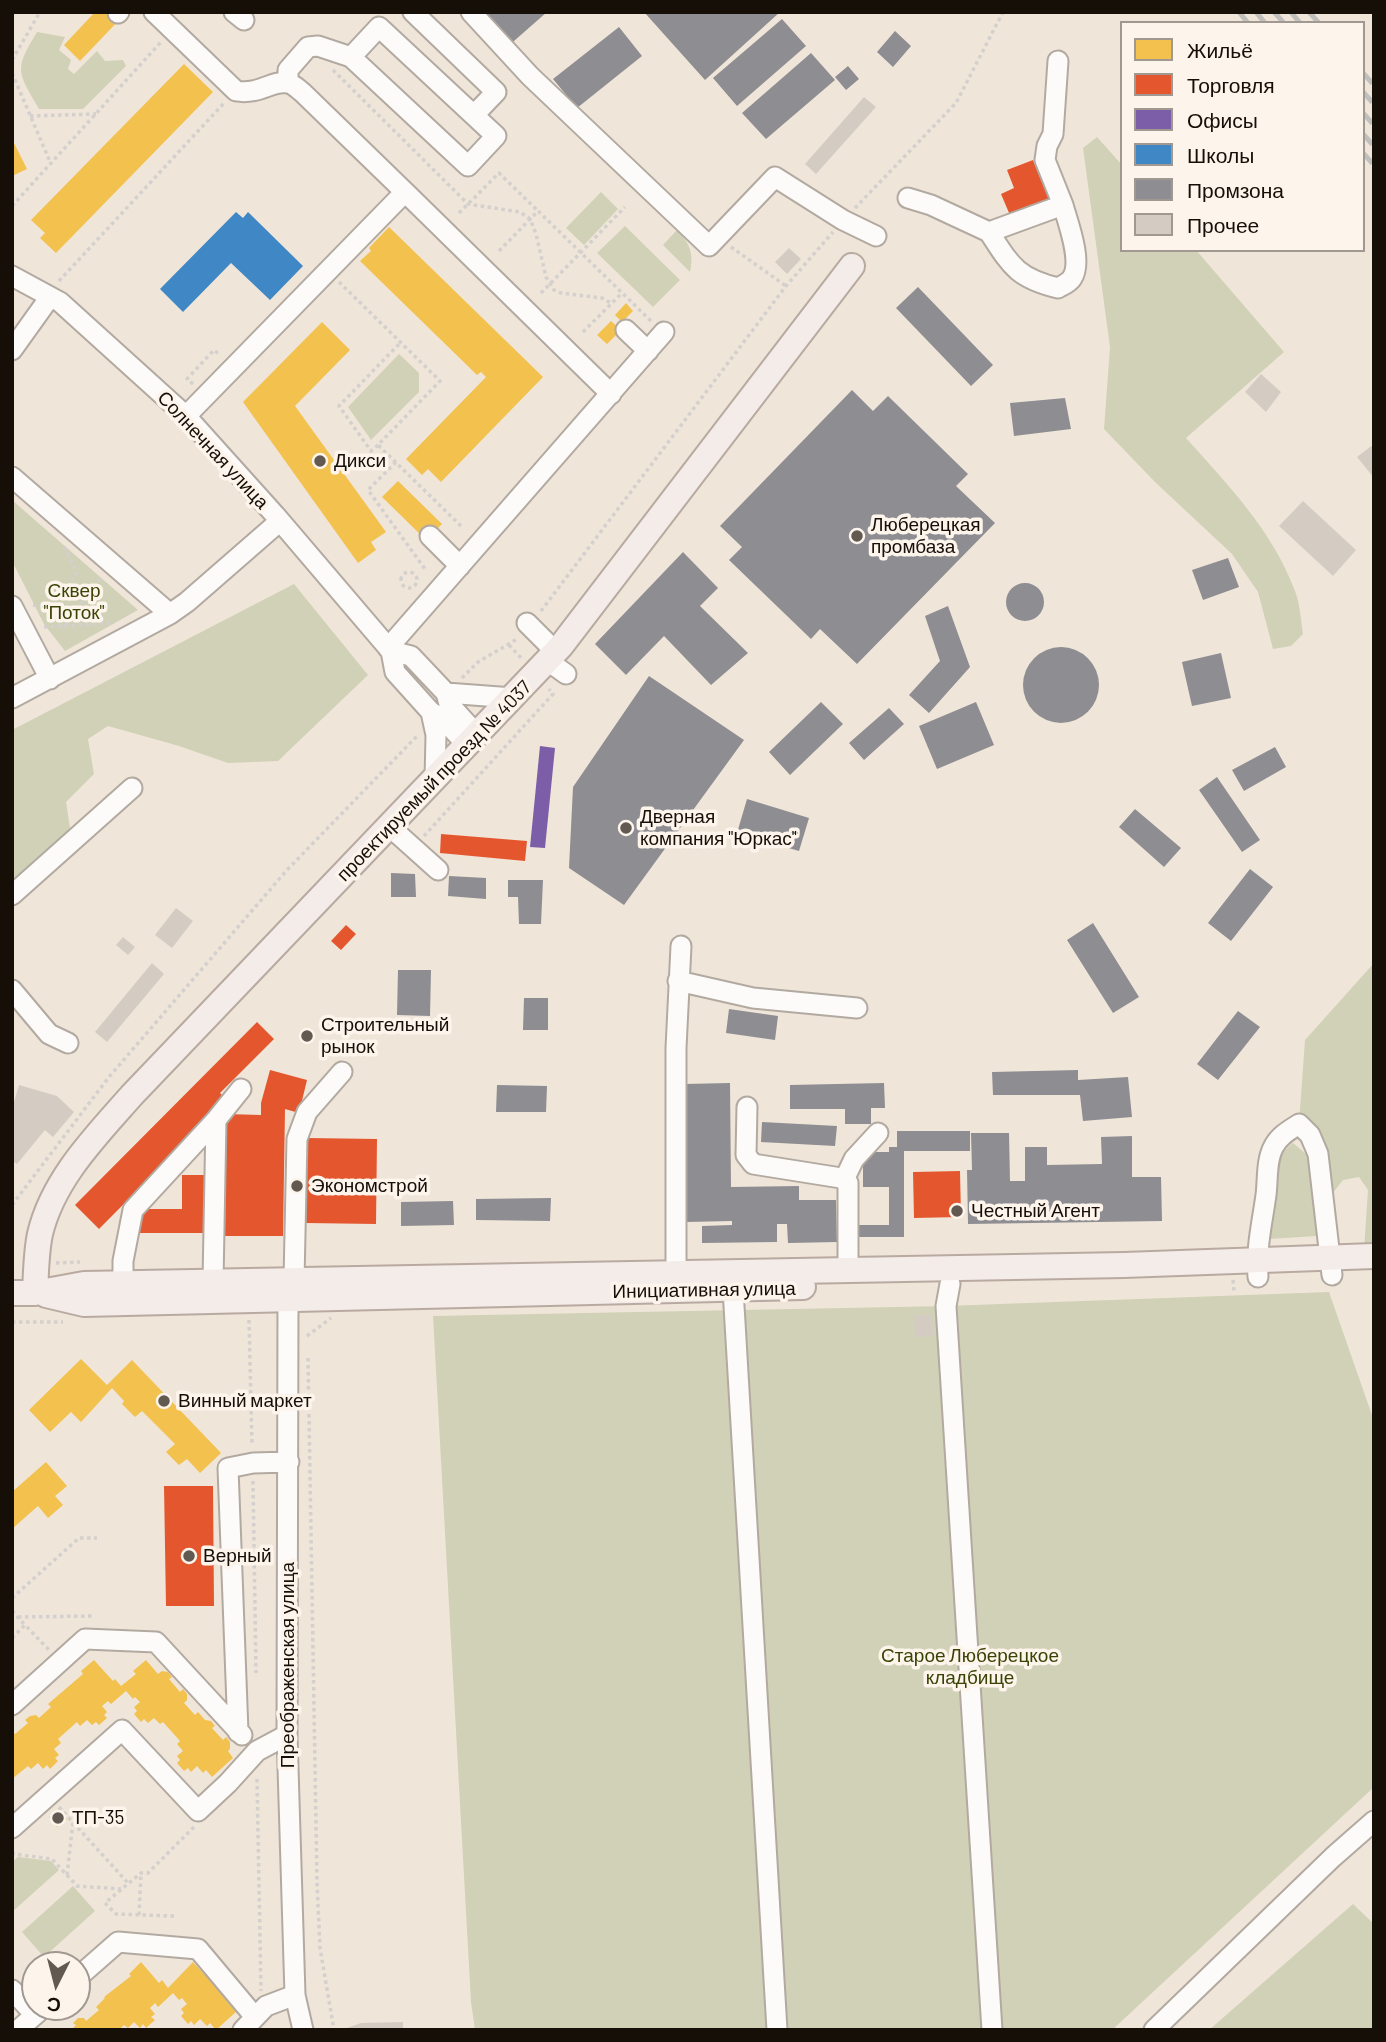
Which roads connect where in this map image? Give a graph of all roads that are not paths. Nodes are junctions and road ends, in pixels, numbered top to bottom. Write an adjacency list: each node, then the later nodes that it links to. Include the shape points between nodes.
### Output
1 (154, 12): 8 (street, via 236,91 250,93)
2 (393, 12): 5 (street)
3 (413, 12): 9 (street, via 496,92)
4 (471, 12): 14 (street, via 530,76 709,246 775,177)
5 (379, 27): 6 (street); 9 (street)
6 (351, 57): 8 (street, via 308,47 288,70); 9 (street, via 468,166 496,136)
7 (1058, 61): 12 (street, via 1053,134 1045,160)
8 (288, 82): 10 (street)
9 (474, 115)
10 (405, 192): 22 (street); 23 (street)
11 (908, 198): 13 (street)
12 (1063, 205): 13 (street); 13 (street, via 1076,268 1071,281 1058,288 1037,283 1013,269)
13 (989, 232)
14 (876, 236)
15 (852, 266): 32 (main road, проектируемый проезд № 4037)
16 (12, 276): 17 (street, Солнечная улица)
17 (48, 296): 20 (street); 23 (street, Солнечная улица)
18 (658, 327): 21 (street)
19 (626, 330): 21 (street)
20 (12, 350)
21 (648, 351): 22 (street)
22 (611, 394): 27 (street)
23 (192, 409): 25 (street, Солнечная улица)
24 (12, 477): 29 (street)
25 (280, 521): 29 (street); 31 (street, Солнечная улица)
26 (434, 532): 27 (street)
27 (464, 561): 31 (street)
28 (12, 606): 33 (street)
29 (170, 614): 33 (street)
30 (528, 624): 32 (street)
31 (389, 649): 34 (street, via 411,656); 37 (street, via 395,672)
32 (557, 662): 36 (main road, проектируемый проезд № 4037)
33 (50, 679): 35 (street)
34 (451, 688): 36 (street); 38 (street, via 449,704)
35 (12, 698)
36 (513, 698): 38 (main road, проектируемый проезд № 4037)
37 (431, 712): 38 (street); 39 (street, via 436,735)
38 (473, 741): 39 (main road, проектируемый проезд № 4037)
39 (435, 780): 41 (main road, проектируемый проезд № 4037)
40 (132, 788): 43 (street)
41 (390, 827): 42 (street); 66 (main road, проектируемый проезд № 4037, via 132,1095 78,1158 47,1212 36,1264)
42 (438, 870)
43 (12, 895)
44 (681, 946): 45 (street)
45 (678, 981): 47 (street, via 753,998); 60 (street)
46 (12, 990): 48 (street, via 49,1034)
47 (857, 1008)
48 (68, 1043)
49 (342, 1072): 64 (street, Преображенская улица, via 307,1112 297,1139)
50 (241, 1088): 52 (street)
51 (747, 1107): 54 (street, via 746,1155 752,1164)
52 (216, 1120): 61 (street); 62 (street, via 133,1210)
53 (878, 1133): 54 (street, via 854,1159)
54 (844, 1180): 57 (street, via 848,1183)
55 (1374, 1256): 56 (main road, Инициативная улица)
56 (1332, 1267): 58 (main road, Инициативная улица); 58 (street, via 1318,1154 1299,1124 1273,1146 1269,1160 1257,1244); 59 (main road, Инициативная улица)
57 (848, 1269): 58 (main road, Инициативная улица); 60 (main road, Инициативная улица)
58 (1258, 1270): 63 (main road, Инициативная улица, via 1125,1282)
59 (1374, 1272)
60 (676, 1273): 64 (main road, Инициативная улица)
61 (212, 1282): 62 (main road, Инициативная улица); 64 (main road, Инициативная улица)
62 (122, 1284): 66 (main road, Инициативная улица)
63 (950, 1284): 65 (main road, Инициативная улица); 79 (street, via 946,1306)
64 (291, 1289): 65 (main road, Инициативная улица); 66 (main road, Инициативная улица, via 84,1304); 67 (street, Преображенская улица)
65 (733, 1289): 78 (street)
66 (24, 1293)
67 (289, 1462): 69 (street, via 228,1468); 70 (street, Преображенская улица)
68 (12, 1705): 69 (street, via 85,1639 156,1642)
69 (238, 1732): 71 (street)
70 (287, 1735): 71 (street); 75 (street, Преображенская улица)
71 (257, 1751): 73 (street, via 198,1811 122,1730)
72 (1374, 1821): 80 (street)
73 (12, 1828)
74 (91, 1966): 76 (street, via 118,1942 198,1949)
75 (295, 1995): 76 (street); 77 (street, Преображенская улица)
76 (255, 2018)
77 (303, 2030)
78 (777, 2030)
79 (992, 2030)
80 (1154, 2030)

